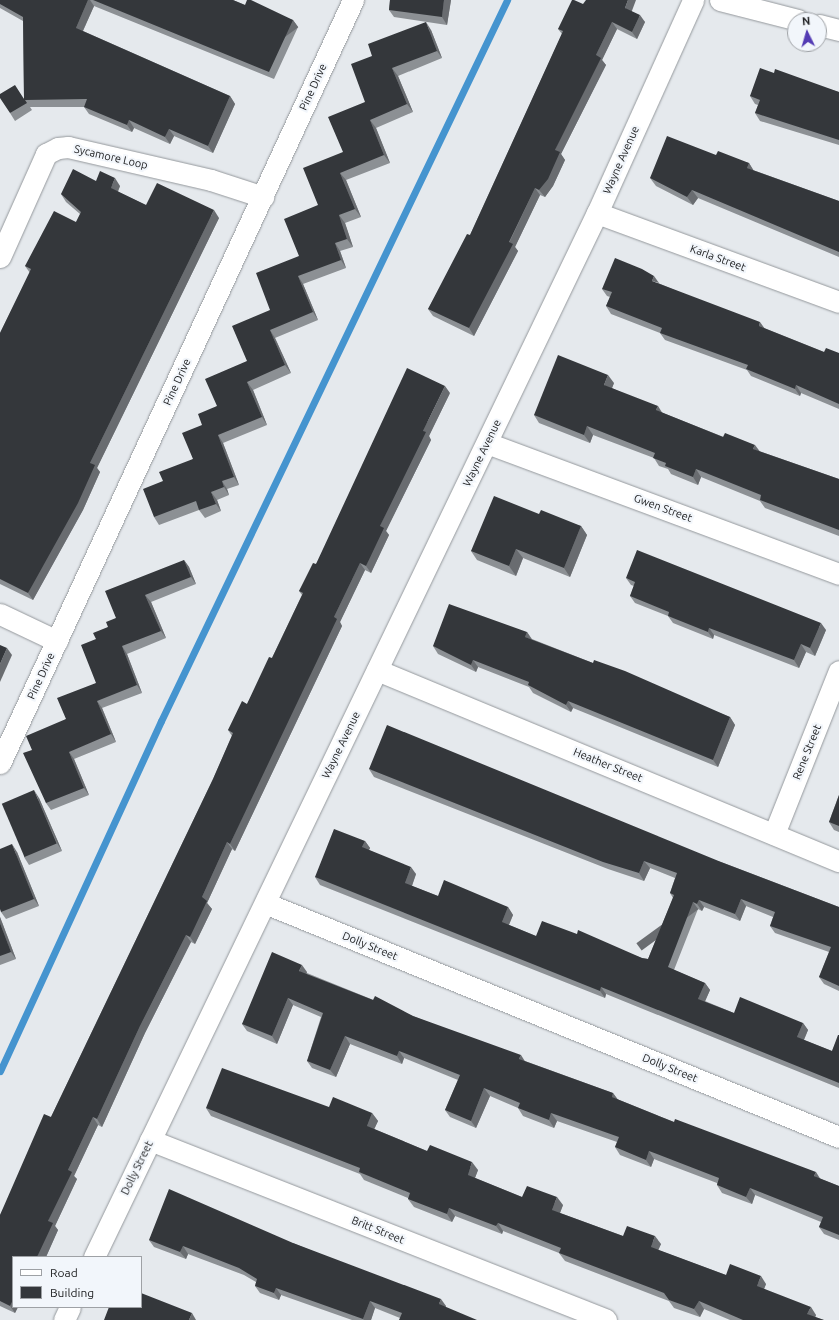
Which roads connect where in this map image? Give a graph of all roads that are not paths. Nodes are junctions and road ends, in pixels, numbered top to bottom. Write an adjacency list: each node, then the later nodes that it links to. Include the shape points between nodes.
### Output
1 (353, 0): 7 (street, Pine Drive)
2 (693, 0): 8 (street, Wayne Avenue)
3 (720, 0): 4 (street)
4 (787, 17)
5 (827, 27): 6 (street)
6 (839, 30)
7 (263, 197): 9 (street, Sycamore Loop, via 212,180 58,148 46,154); 14 (street, Pine Drive)
8 (597, 213): 10 (street, Karla Street); 11 (street, Wayne Avenue)
9 (0, 257)
10 (839, 302)
11 (487, 443): 12 (street, Gwen Street); 15 (street, Wayne Avenue)
12 (839, 574)
13 (0, 614): 14 (street)
14 (57, 641): 17 (street, Pine Drive)
15 (377, 670): 18 (street, Heather Street); 20 (street, Wayne Avenue)
16 (839, 671): 18 (street, Rene Street)
17 (0, 763)
18 (774, 834): 19 (street, Heather Street)
19 (839, 861)
20 (265, 903): 21 (street, Dolly Street); 22 (street, Dolly Street)
21 (839, 1137)
22 (150, 1140): 23 (street, Dolly Street); 26 (street, Britt Street)
23 (94, 1256)
24 (70, 1308): 25 (street)
25 (64, 1320)
26 (606, 1320)

